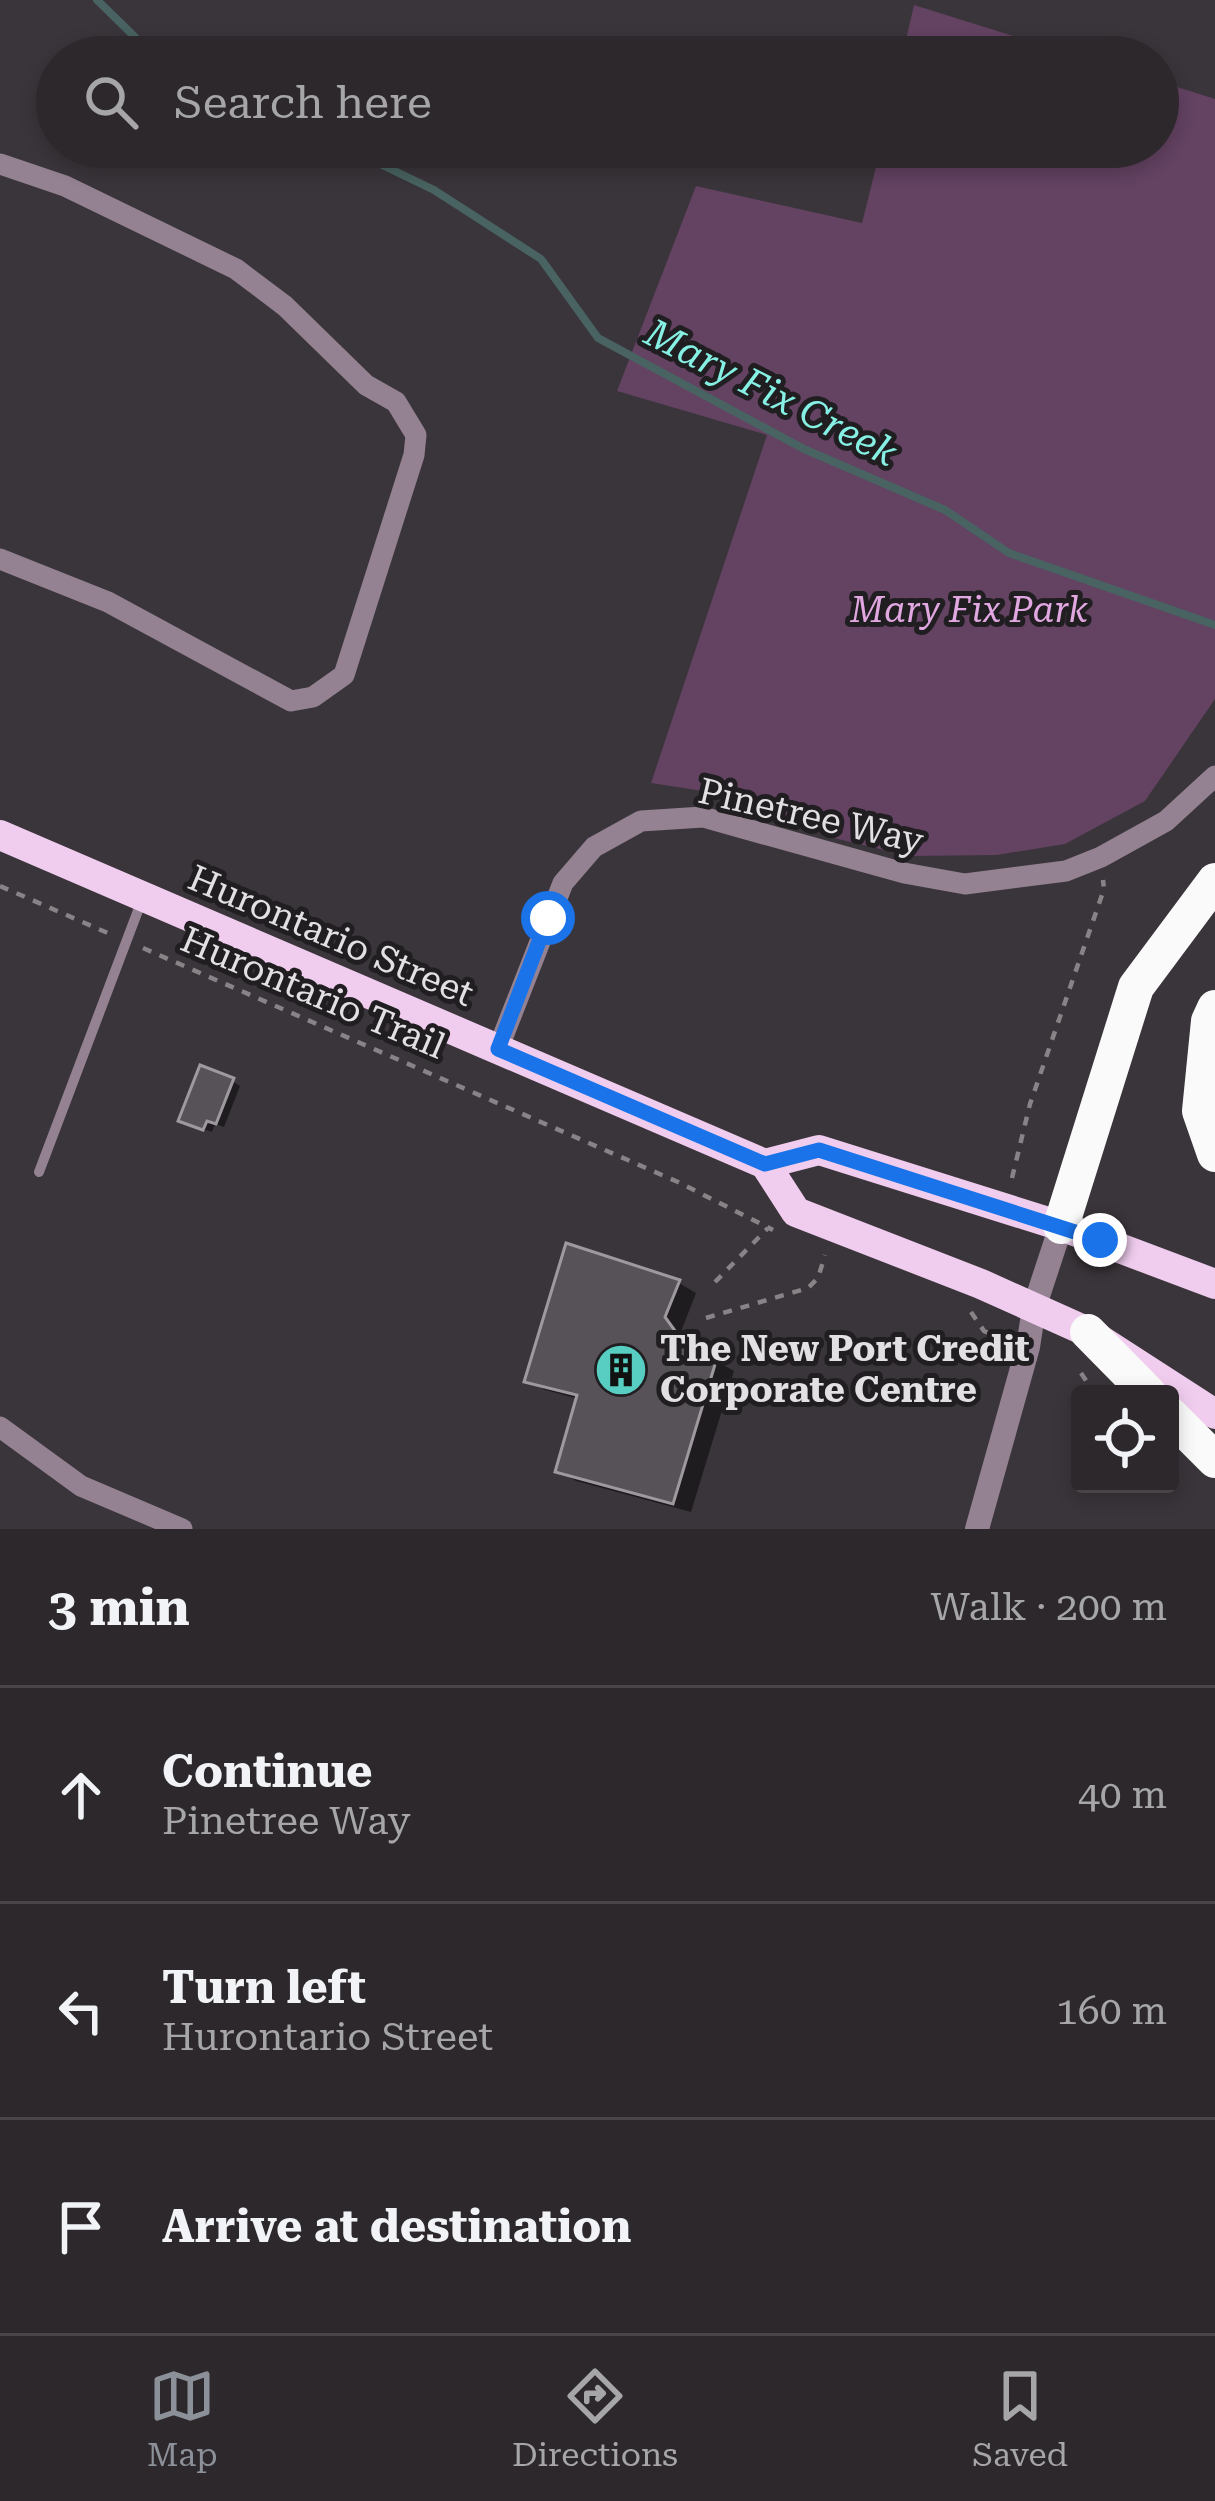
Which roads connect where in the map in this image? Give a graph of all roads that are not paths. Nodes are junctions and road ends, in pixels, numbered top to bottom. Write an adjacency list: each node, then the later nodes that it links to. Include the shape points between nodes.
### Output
1 (0, 164): 2 (street, via 65,186 236,269 366,385 396,401 416,435 344,675 313,697 291,701 108,602)
2 (0, 560)
3 (1215, 776): 8 (street, Pinetree Way, via 1166,821 1100,857 1066,871 965,884 703,818 641,821 594,848 563,883)
4 (0, 835): 6 (main road, Hurontario Street)
5 (1215, 880): 12 (highway, via 1136,987)
6 (143, 898): 8 (main road, Hurontario Street); 11 (lane)
7 (1215, 1008): 9 (highway, via 1200,1112)
8 (498, 1049): 10 (main road, Hurontario Street)
9 (1215, 1154)
10 (765, 1164): 12 (main road, via 819,1150); 14 (main road, via 796,1212)
11 (39, 1172)
12 (1061, 1226): 13 (main road); 14 (street)
13 (1215, 1284)
14 (1034, 1308): 15 (main road); 22 (street)
15 (1081, 1347): 16 (highway); 17 (main road)
16 (1136, 1385)
17 (1215, 1414)
18 (1179, 1424): 20 (highway)
19 (0, 1426): 21 (street, via 81,1486)
20 (1215, 1460)
21 (182, 1529)
22 (977, 1529)

